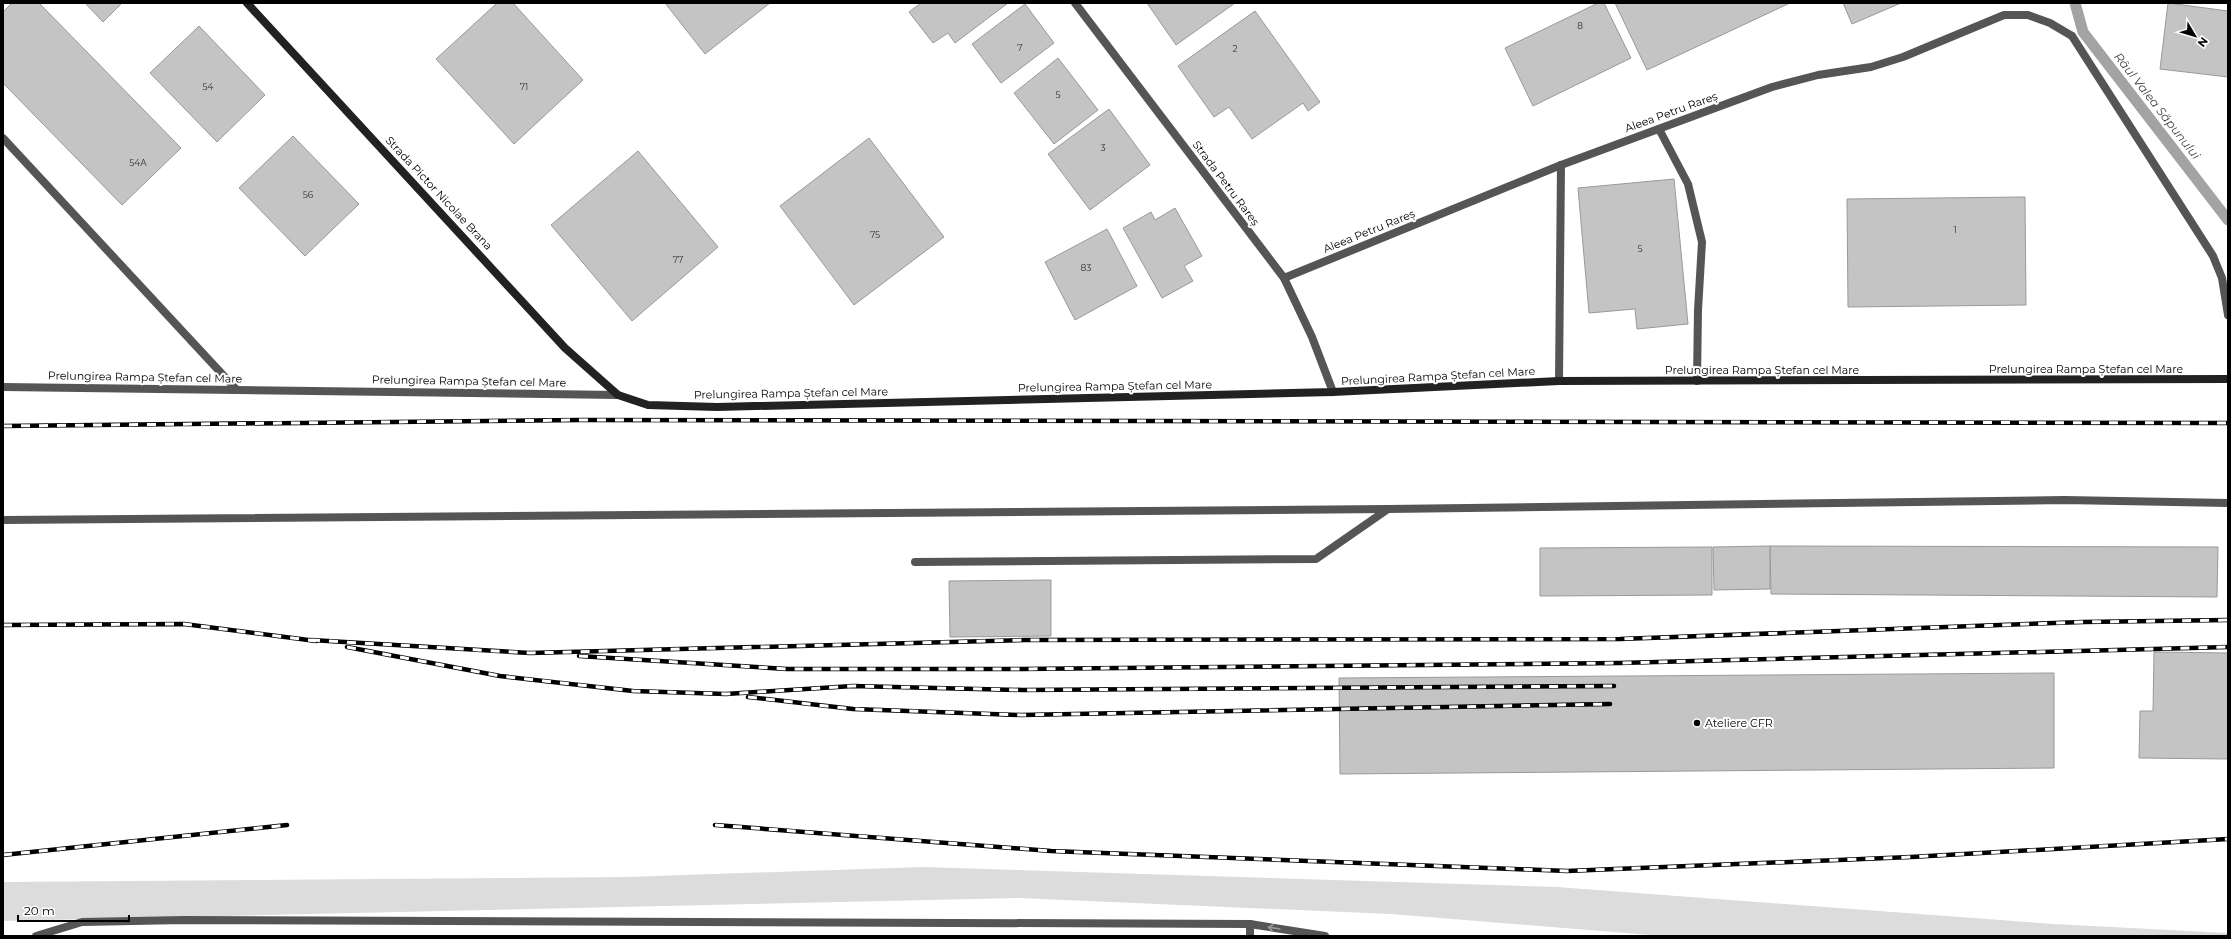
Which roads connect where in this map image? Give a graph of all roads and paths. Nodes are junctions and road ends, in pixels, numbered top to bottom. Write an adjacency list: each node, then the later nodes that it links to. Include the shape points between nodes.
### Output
1 (247, 3): 14 (street, Strada Pictor Nicolae Brana, via 565,348)
2 (1075, 3): 6 (street, Strada Petru Rareș)
3 (1659, 129): 5 (street, Aleea Petru Rareș); 7 (street, Aleea Petru Rareș, via 1772,87 1871,67 1904,57 2004,15 2028,15 2050,23 2072,36 2213,256 2222,278); 10 (street, via 1688,184 1702,242)
4 (3, 138): 12 (street)
5 (1561, 165): 6 (street, Aleea Petru Rareș); 9 (street)
6 (1284, 278): 13 (street, Strada Petru Rareș, via 1312,337)
7 (2228, 315)
8 (2228, 379): 10 (street, Prelungirea Rampa Ștefan cel Mare)
9 (1559, 381): 10 (street, Prelungirea Rampa Ștefan cel Mare); 13 (street, Prelungirea Rampa Ștefan cel Mare)
10 (1696, 381)
11 (3, 387): 12 (street, Prelungirea Rampa Ștefan cel Mare)
12 (236, 389): 14 (street, Prelungirea Rampa Ștefan cel Mare)
13 (1333, 392): 14 (street, Prelungirea Rampa Ștefan cel Mare, via 717,407 648,405)
14 (618, 396)
15 (2228, 503): 16 (street, via 2064,500)
16 (1388, 509): 17 (street); 18 (street, via 1316,559)
17 (3, 520)
18 (915, 562)
19 (1250, 924): 20 (street, via 184,920 82,922); 21 (street); 22 (street, one-way to 19)
20 (36, 936)
21 (1250, 936)
22 (1325, 936)

